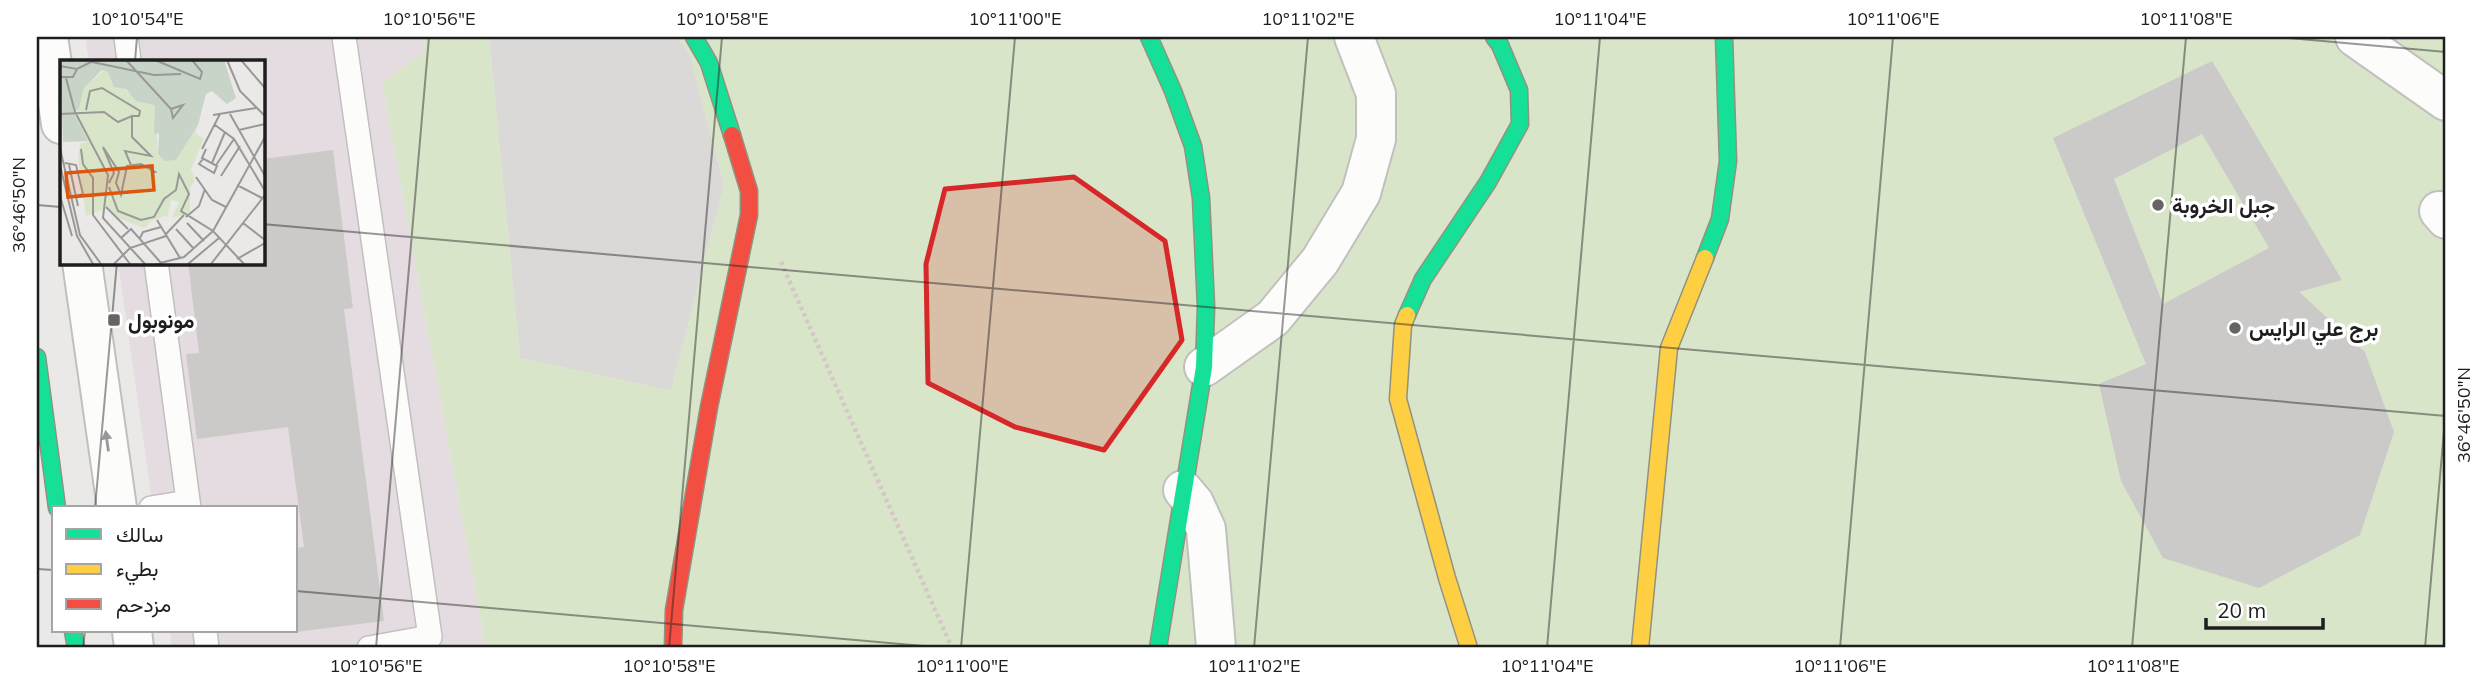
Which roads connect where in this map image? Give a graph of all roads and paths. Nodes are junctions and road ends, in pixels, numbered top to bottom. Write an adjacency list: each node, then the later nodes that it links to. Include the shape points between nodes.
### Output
1 (48, 37): 12 (street)
2 (126, 37): 10 (lane)
3 (344, 37): 22 (lane, via 429,637)
4 (694, 37): 23 (street, via 722,100 749,191 749,215 705,429 674,610)
5 (1149, 37): 17 (street, via 1193,146 1201,198 1206,307)
6 (1354, 37): 17 (street, via 1376,94 1376,139 1361,192 1320,261 1273,318)
7 (1494, 37): 27 (street, via 1519,90 1520,124 1488,182 1423,279 1403,325 1398,399)
8 (1724, 37): 28 (street, via 1728,161 1720,219 1670,348)
9 (2355, 37): 11 (street)
10 (129, 60)
11 (2446, 101)
12 (60, 117)
13 (778, 254): 24 (path)
14 (82, 264): 21 (street, one-way to 14)
15 (156, 264): 19 (lane)
16 (37, 357): 20 (street)
17 (1203, 367): 18 (street)
18 (1183, 490): 25 (street); 26 (street, via 1206,530)
19 (188, 505)
20 (57, 506)
21 (117, 506)
22 (369, 648)
23 (673, 648)
24 (952, 648)
25 (1158, 648)
26 (1216, 648)
27 (1469, 648)
28 (1640, 648)

